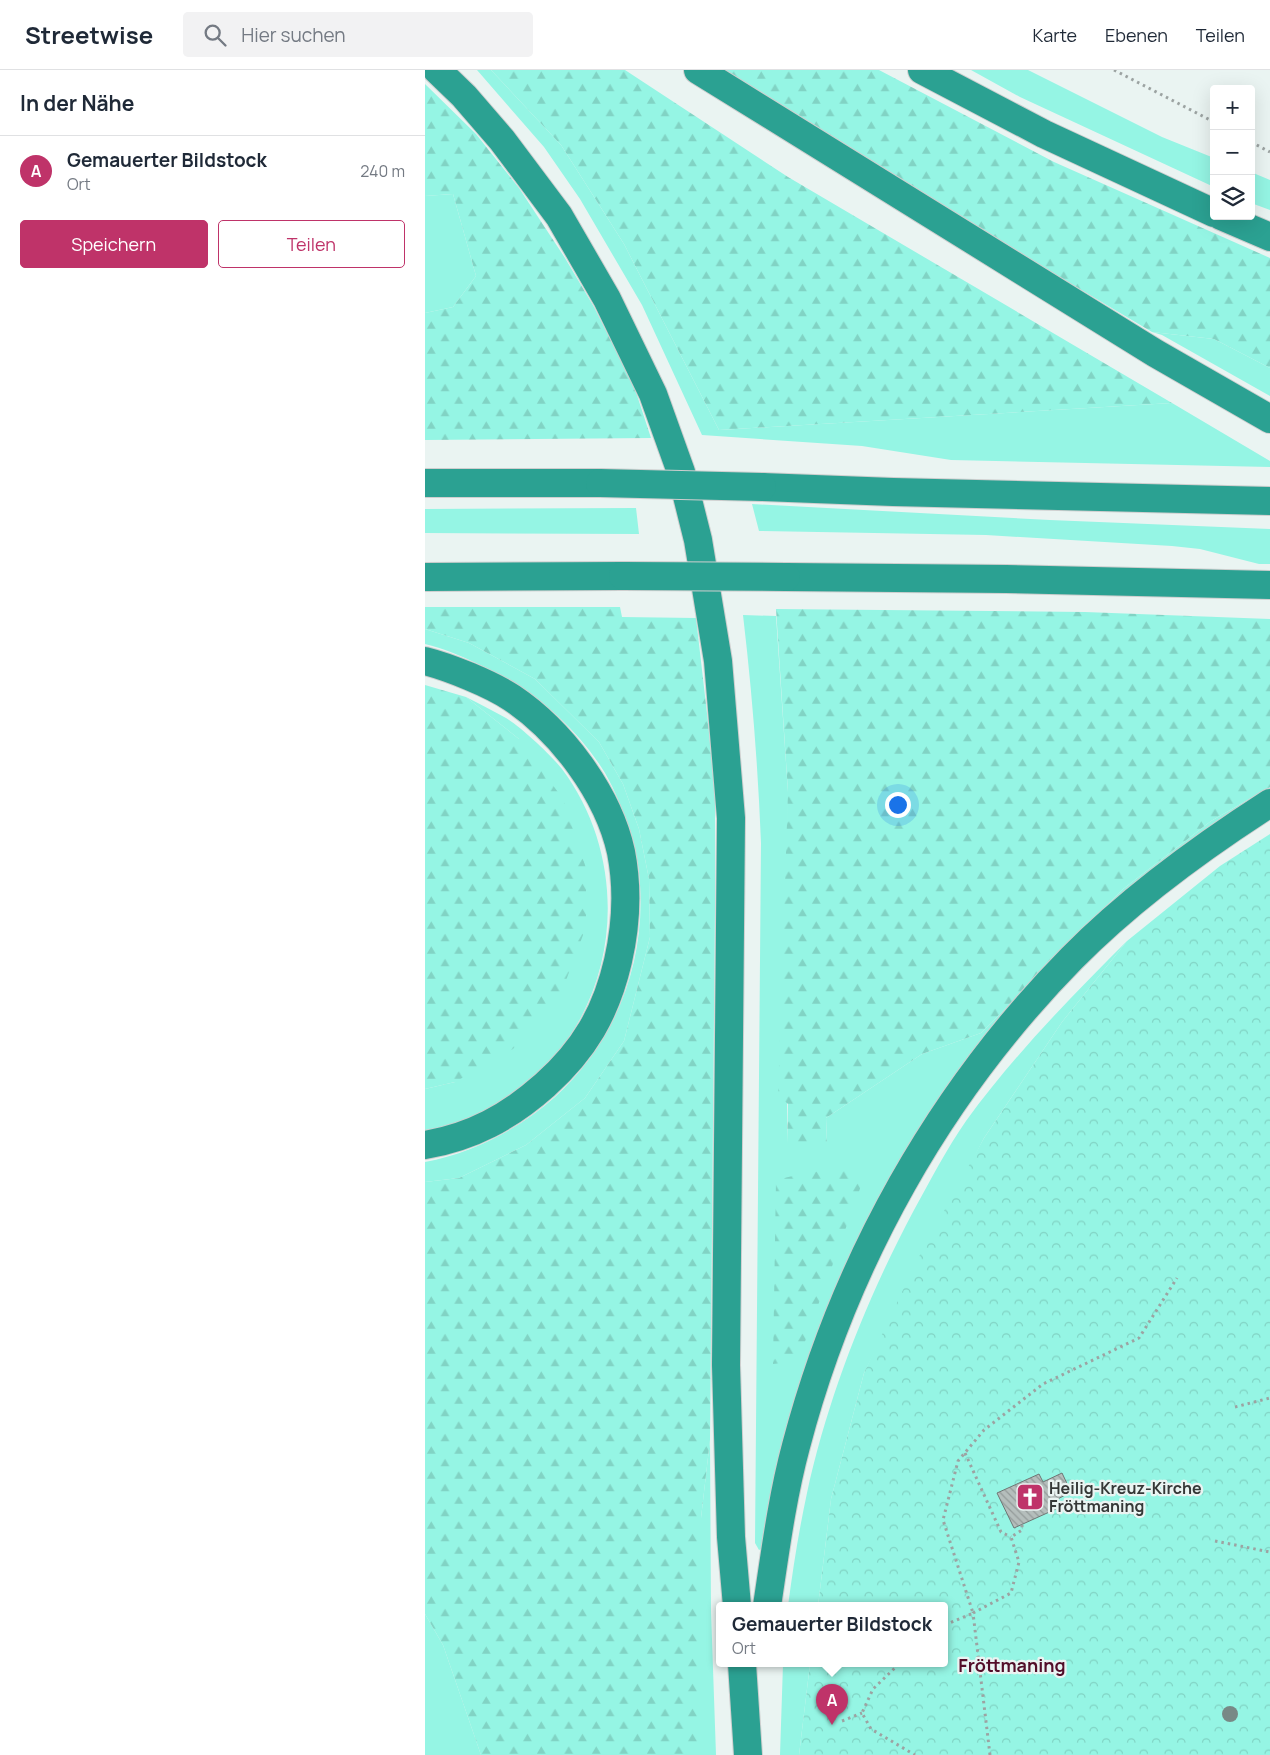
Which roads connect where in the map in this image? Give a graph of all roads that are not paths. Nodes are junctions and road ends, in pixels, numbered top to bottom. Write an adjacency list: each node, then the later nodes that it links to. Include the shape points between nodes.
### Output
1 (437, 70): 15 (highway, via 502,140 559,216 607,299 653,394 681,472 698,540 718,661 731,818 726,1364 731,1538)
2 (698, 70): 7 (highway, via 1155,353)
3 (922, 70): 4 (highway, via 1044,134)
4 (1210, 211)
5 (1230, 220): 6 (highway)
6 (1270, 237)
7 (1270, 419)
8 (425, 483): 9 (highway, bridge, via 600,483)
9 (1270, 501)
10 (425, 576): 11 (highway, bridge, via 1006,579)
11 (1270, 585)
12 (425, 661): 14 (highway, via 469,677 511,698 554,733 596,789 611,820 621,852 626,900 623,940 613,982 592,1031 565,1068 528,1100 484,1128)
13 (1270, 803): 16 (highway, via 1174,870 1074,956 1023,1010 931,1134 869,1247 816,1375 795,1448)
14 (425, 1145)
15 (737, 1602)
16 (768, 1602)
17 (742, 1667): 19 (highway)
18 (758, 1667): 19 (highway)
19 (748, 1743)

